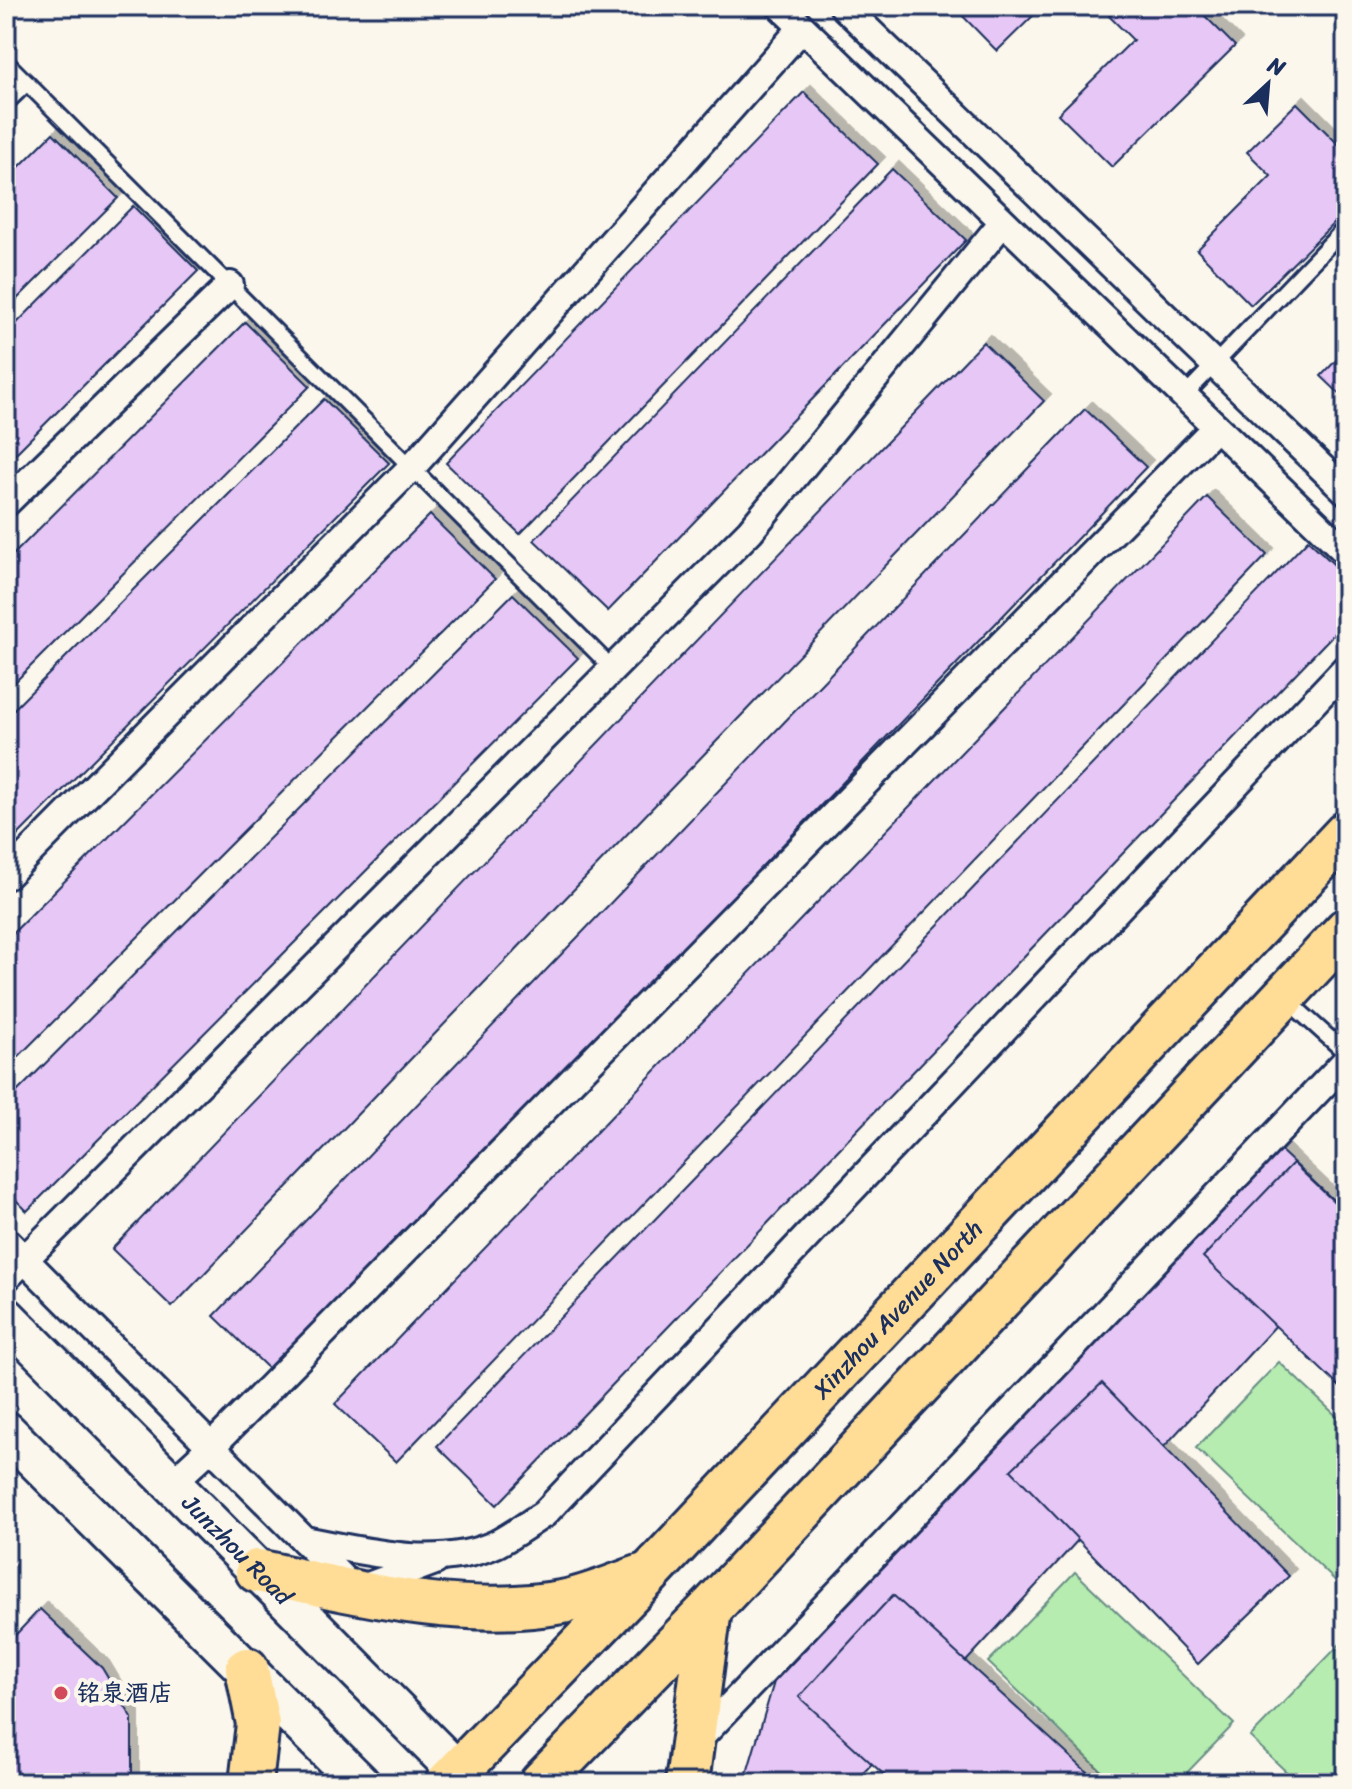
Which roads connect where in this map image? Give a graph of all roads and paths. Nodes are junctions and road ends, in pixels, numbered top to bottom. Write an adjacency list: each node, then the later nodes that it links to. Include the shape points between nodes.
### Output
1 (780, 6): 3 (street)
2 (843, 6): 10 (street)
3 (802, 28): 7 (street); 13 (street)
4 (6, 62): 5 (lane)
5 (27, 83): 6 (lane); 9 (lane)
6 (6, 103)
7 (1003, 222): 11 (street); 18 (street, via 750,531)
8 (1346, 227): 10 (lane)
9 (230, 285): 13 (lane); 15 (street)
10 (1214, 364): 11 (lane); 14 (street)
11 (1184, 396): 12 (street)
12 (1216, 427): 16 (street); 28 (street)
13 (412, 467): 18 (lane); 20 (street)
14 (1346, 491)
15 (6, 503)
16 (1346, 552)
17 (1346, 668): 31 (street, via 544,1514 494,1545)
18 (613, 669): 25 (street)
19 (1346, 833): 33 (main road, Xinzhou Avenue North)
20 (6, 876)
21 (1346, 930): 22 (main road)
22 (1283, 997): 23 (lane); 35 (main road)
23 (1346, 1053)
24 (1346, 1061): 37 (street)
25 (12, 1260): 28 (street)
26 (6, 1317): 29 (main road, Junzhou Road)
27 (6, 1431): 36 (main road)
28 (211, 1447): 29 (street); 30 (street)
29 (171, 1484): 32 (main road, Junzhou Road)
30 (304, 1540): 31 (street); 34 (street)
31 (444, 1558): 34 (street)
32 (257, 1571): 34 (main road); 38 (main road, Junzhou Road)
33 (649, 1574): 34 (main road, via 565,1601 505,1609 442,1606); 38 (main road, Xinzhou Avenue North)
34 (355, 1591)
35 (710, 1609): 37 (main road); 41 (main road)
36 (247, 1669): 39 (main road, via 258,1724); 40 (main road)
37 (689, 1765)
38 (458, 1779)
39 (251, 1783)
40 (360, 1783)
41 (541, 1783)

